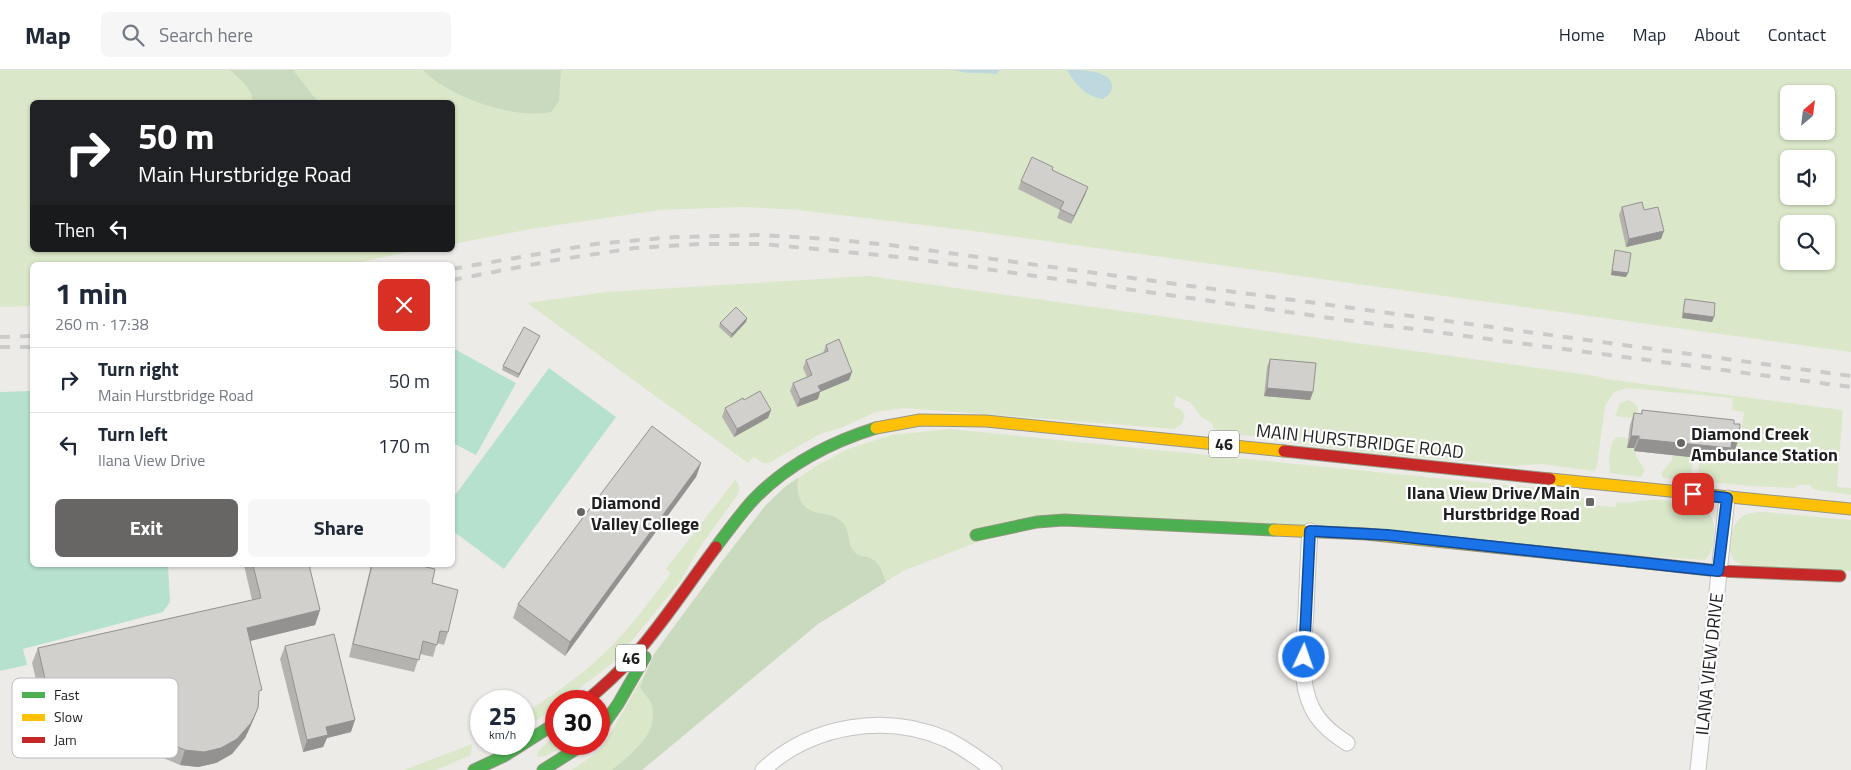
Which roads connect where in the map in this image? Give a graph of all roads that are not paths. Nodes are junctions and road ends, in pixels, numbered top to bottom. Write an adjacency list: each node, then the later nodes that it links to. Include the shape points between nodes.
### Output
1 (1727, 498): 2 (main road, MAIN HURSTBRIDGE ROAD / 46); 5 (street, ILANA VIEW DRIVE); 7 (main road, MAIN HURSTBRIDGE ROAD / 46, via 995,422 900,422 847,438 785,473 754,499)
2 (1851, 509)
3 (1310, 531): 4 (main road, via 1064,520 1037,522); 5 (main road, via 1387,535); 11 (street, via 1304,657 1306,689 1319,719)
4 (976, 535)
5 (1718, 571): 6 (main road); 17 (street, ILANA VIEW DRIVE)
6 (1840, 576)
7 (672, 610): 8 (main road, MAIN HURSTBRIDGE ROAD / 46, via 624,667); 9 (main road, MAIN HURSTBRIDGE ROAD / 46)
8 (598, 690)
9 (610, 715)
10 (545, 731): 13 (main road, via 507,760)
11 (1347, 743)
12 (567, 755): 14 (main road)
13 (474, 770)
14 (543, 770)
15 (763, 770): 16 (street, via 784,753 814,737 852,727 880,725 912,728 946,739)
16 (994, 770)
17 (1698, 770)

